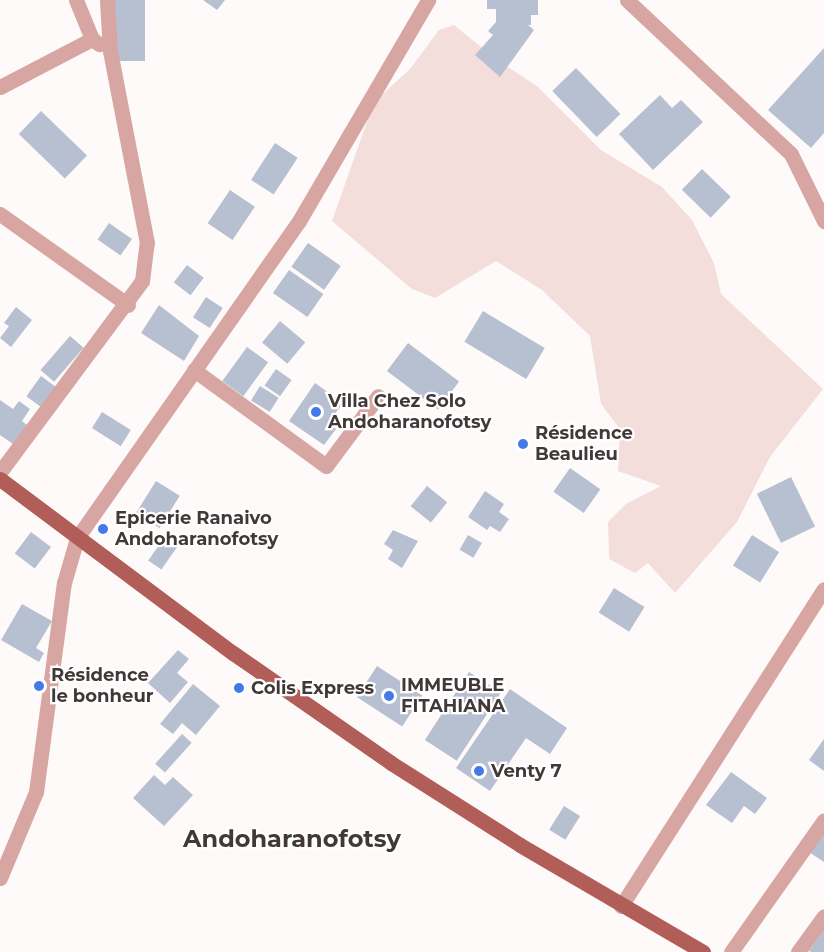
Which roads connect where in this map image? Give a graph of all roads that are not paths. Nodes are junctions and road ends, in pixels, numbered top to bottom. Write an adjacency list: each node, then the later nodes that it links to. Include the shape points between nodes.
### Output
1 (76, 0): 5 (street)
2 (107, 0): 6 (street)
3 (428, 0): 11 (street, via 299,221)
4 (627, 0): 9 (street, via 791,154)
5 (92, 39): 6 (street); 7 (street)
6 (110, 51): 10 (street, via 147,243 142,281)
7 (0, 87)
8 (0, 214): 10 (street)
9 (824, 221)
10 (128, 305): 13 (street)
11 (194, 370): 12 (street, via 326,466); 15 (street)
12 (378, 396)
13 (0, 472)
14 (0, 479): 15 (main road)
15 (77, 538): 18 (street, via 64,583 36,792); 19 (main road, via 392,764)
16 (824, 589): 19 (street)
17 (824, 820): 22 (street)
18 (0, 878)
19 (621, 906): 21 (main road)
20 (824, 916): 23 (street)
21 (703, 952)
22 (731, 952)
23 (798, 952)

